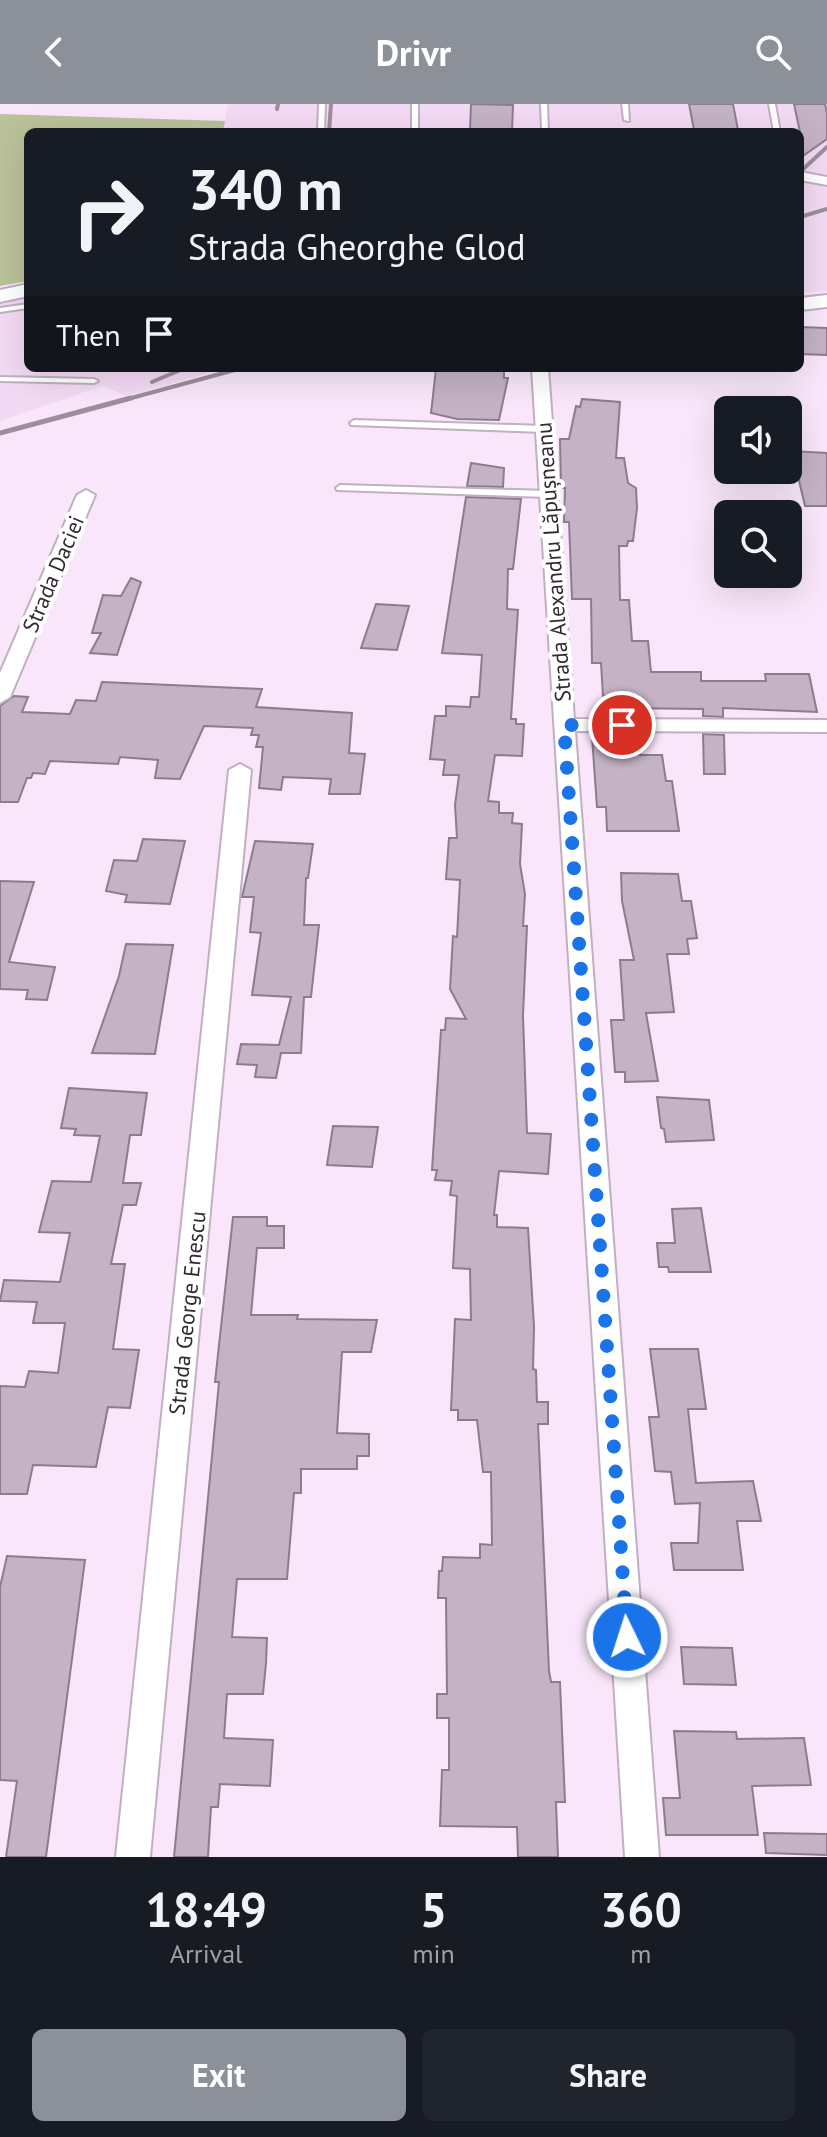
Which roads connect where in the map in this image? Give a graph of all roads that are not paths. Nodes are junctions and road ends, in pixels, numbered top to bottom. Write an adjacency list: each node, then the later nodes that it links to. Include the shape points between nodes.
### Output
1 (322, 104): 7 (lane)
2 (415, 104): 8 (lane)
3 (544, 104): 9 (lane)
4 (625, 104): 6 (lane)
5 (772, 104): 10 (lane)
6 (627, 120)
7 (321, 128)
8 (415, 128)
9 (545, 128)
10 (776, 128)
11 (804, 177): 12 (street)
12 (827, 181)
13 (24, 291): 14 (main road)
14 (0, 296)
15 (827, 301): 16 (main road)
16 (804, 304)
17 (24, 307): 18 (lane)
18 (0, 310)
19 (540, 372): 23 (street, Strada Alexandru Lăpușneanu)
20 (0, 379): 21 (lane)
21 (94, 381)
22 (354, 423): 23 (lane)
23 (544, 429): 25 (street, Strada Alexandru Lăpușneanu)
24 (340, 488): 25 (lane)
25 (548, 494): 28 (street, Strada Alexandru Lăpușneanu)
26 (86, 495): 27 (street, Strada Daciei)
27 (3, 685)
28 (564, 725): 29 (street); 32 (street, Strada Alexandru Lăpușneanu)
29 (827, 726)
30 (240, 770): 31 (street, Strada George Enescu)
31 (133, 1857)
32 (642, 1857)

